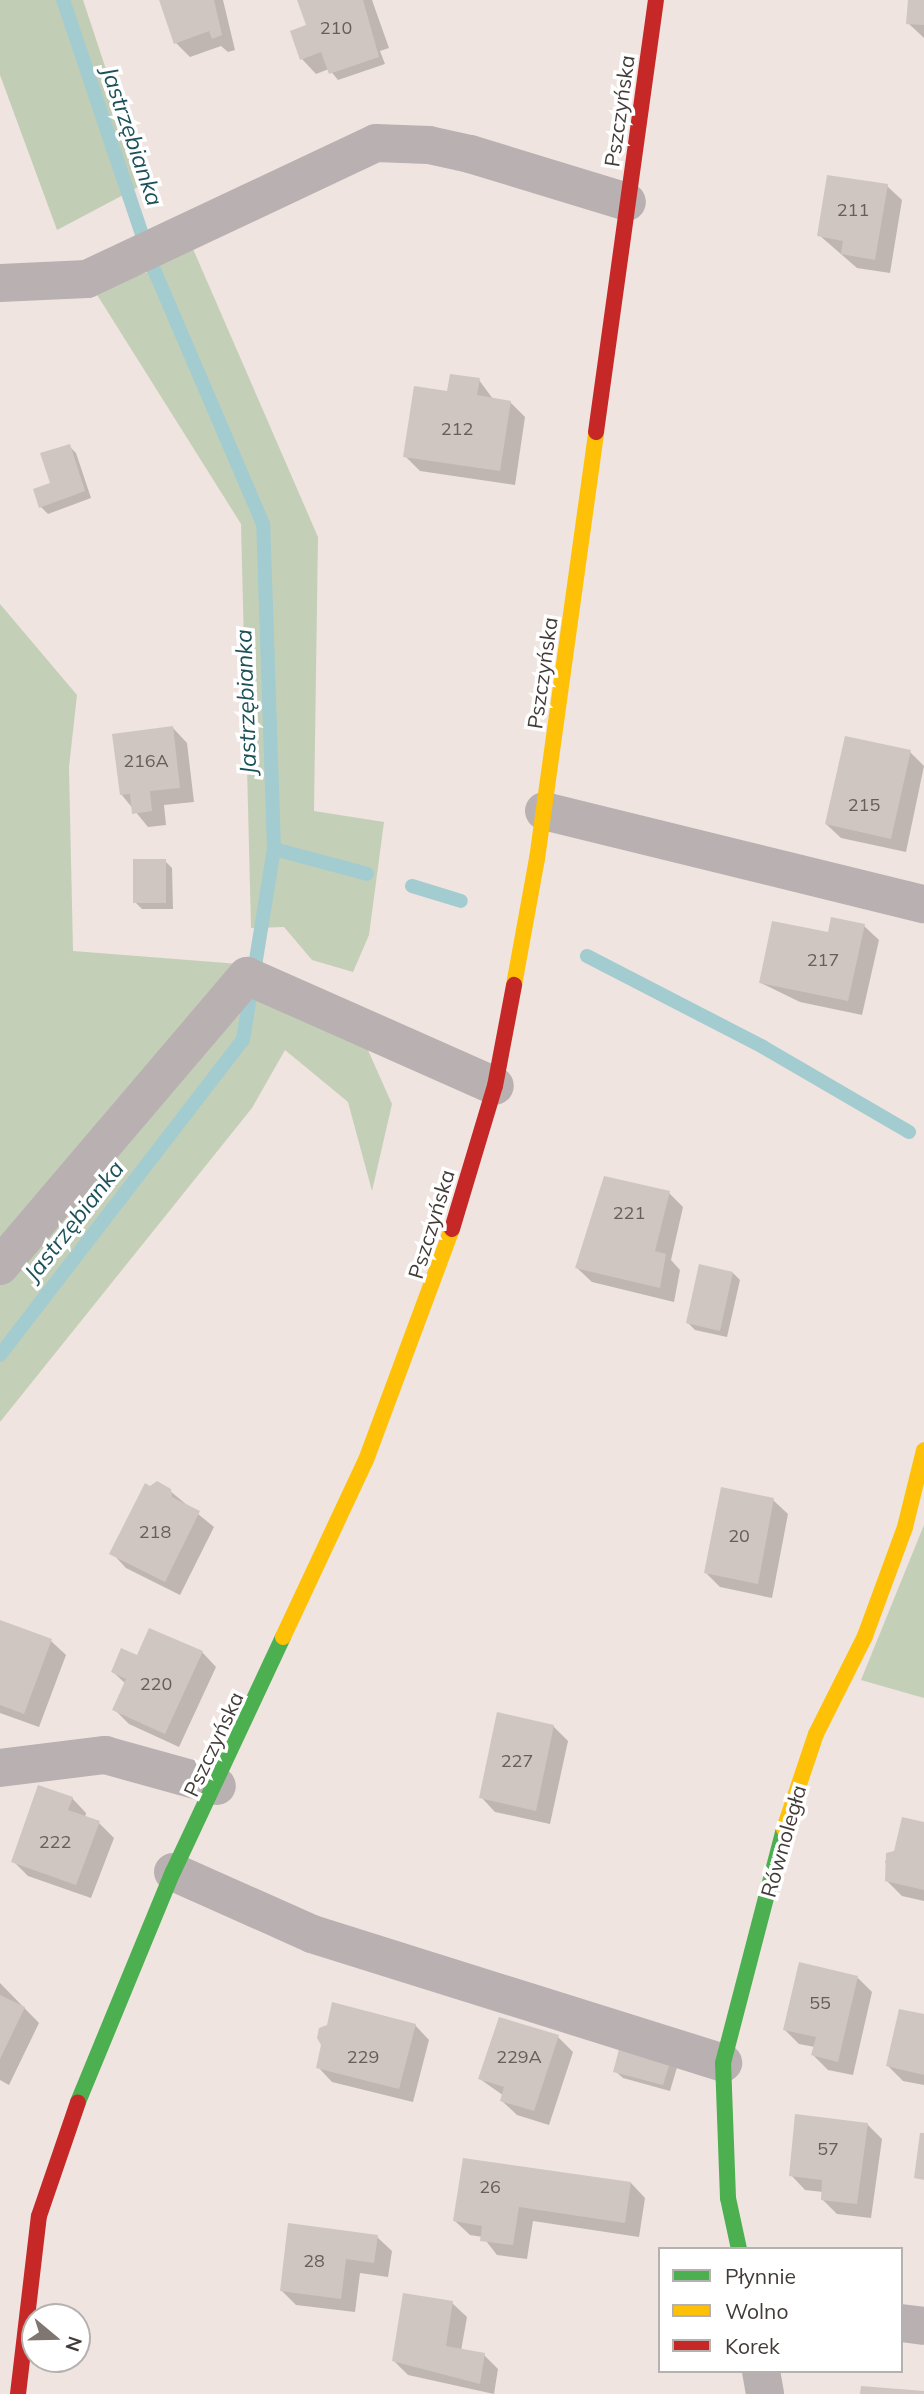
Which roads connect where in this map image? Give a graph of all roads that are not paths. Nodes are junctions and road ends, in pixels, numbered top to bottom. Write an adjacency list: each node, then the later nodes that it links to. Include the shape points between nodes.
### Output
1 (656, 0): 2 (street, Pszczyńska)
2 (627, 202): 3 (street, via 470,154 429,145 376,143 87,279); 4 (street, Pszczyńska)
3 (0, 283)
4 (544, 811): 5 (street); 6 (street, Pszczyńska)
5 (924, 904)
6 (495, 1086): 7 (street, via 247,976); 10 (street, Pszczyńska, via 437,1279 366,1461)
7 (0, 1266)
8 (924, 1450): 12 (street, Równoległa, via 905,1527 865,1636 816,1734 788,1818)
9 (0, 1768): 10 (street, via 106,1755)
10 (218, 1786): 11 (street, Pszczyńska)
11 (173, 1872): 12 (street, via 312,1934); 17 (street, Pszczyńska, via 69,2123 39,2216)
12 (723, 2063): 13 (street, Równoległa, via 728,2197)
13 (739, 2247)
14 (903, 2323): 15 (street)
15 (924, 2326)
16 (761, 2373): 18 (street)
17 (18, 2394)
18 (765, 2394)

